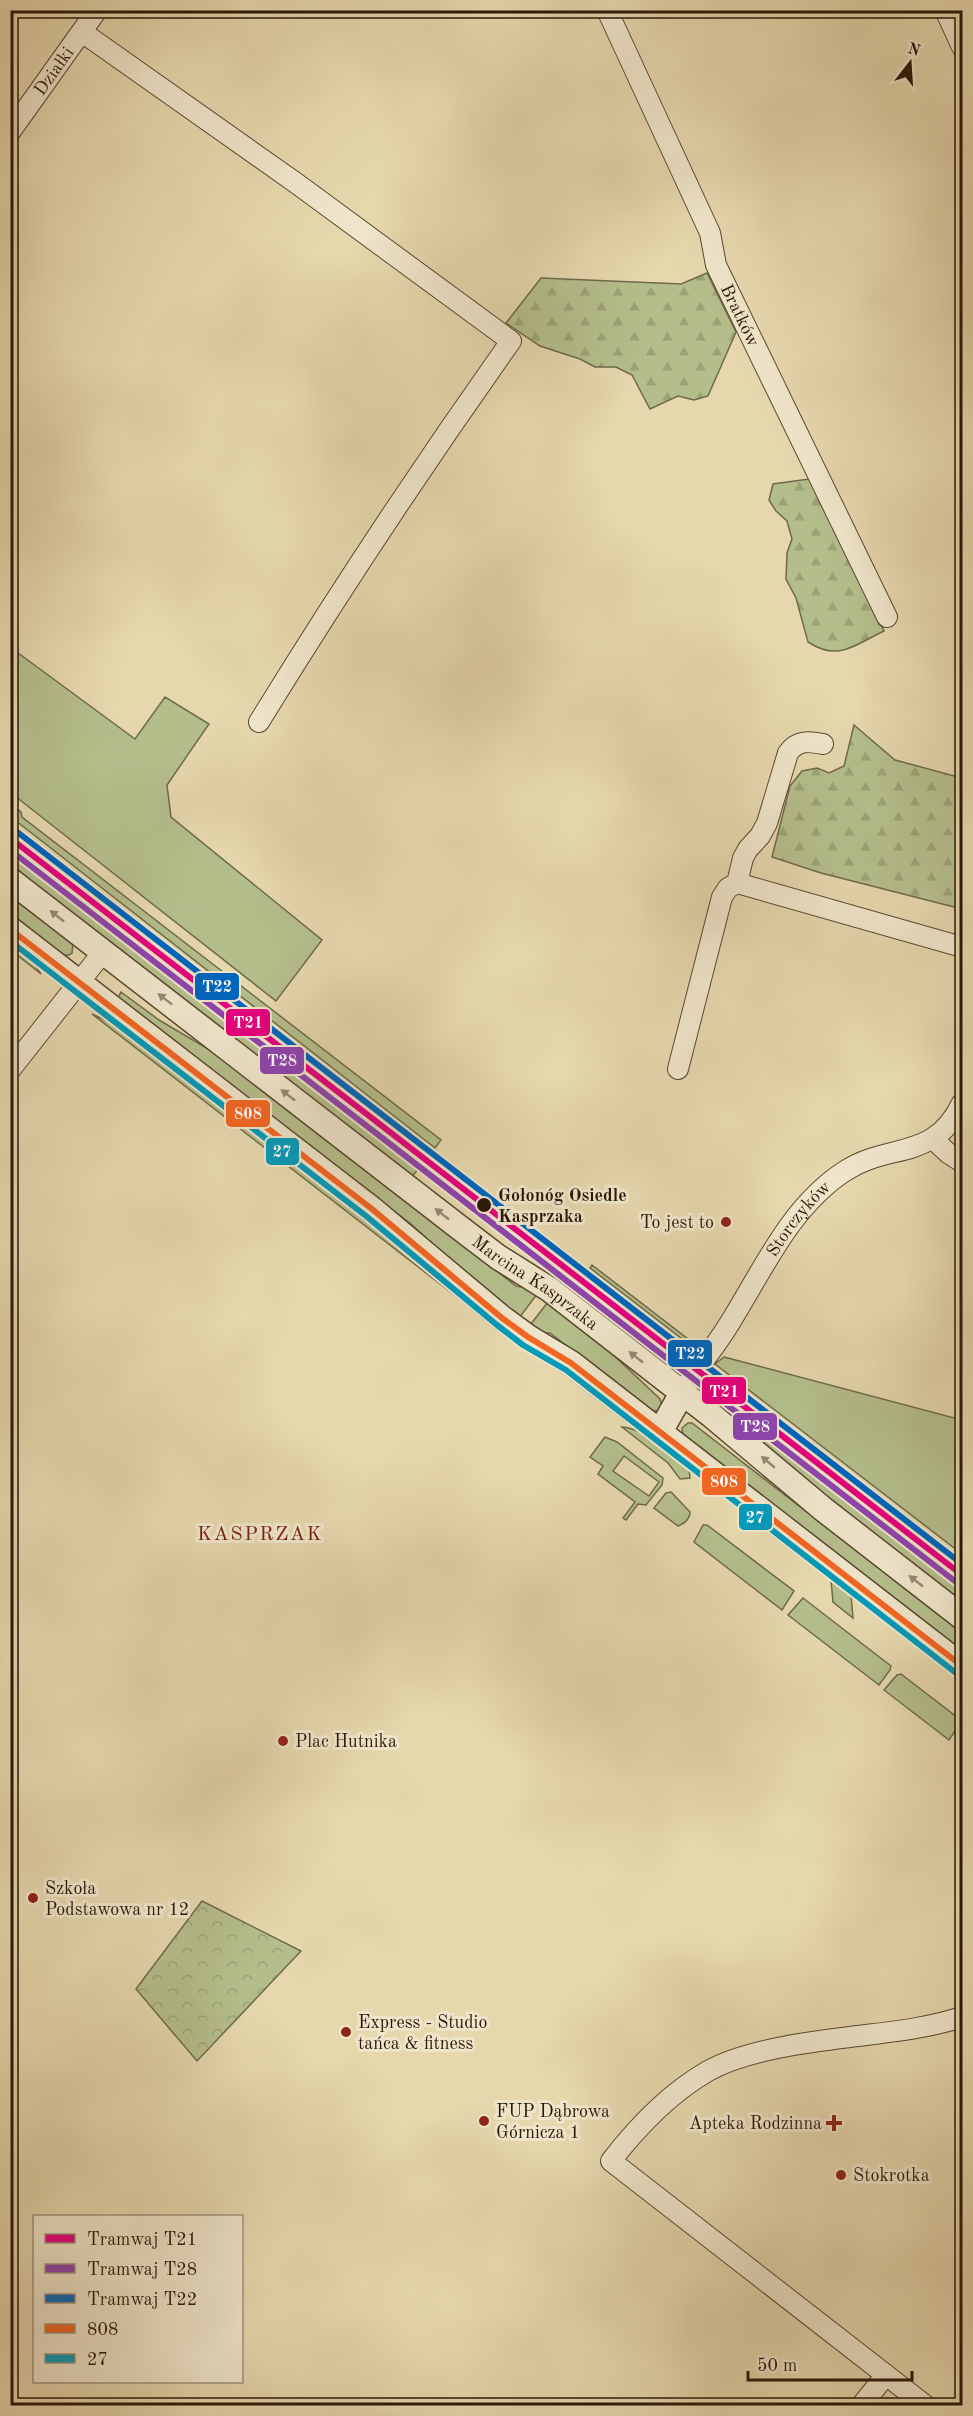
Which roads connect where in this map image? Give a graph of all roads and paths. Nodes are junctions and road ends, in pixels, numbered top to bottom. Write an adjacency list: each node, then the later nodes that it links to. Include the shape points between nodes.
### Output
1 (97, 10): 4 (street, Działki)
2 (607, 10): 7 (street, Bratków, via 710,233 716,265)
3 (945, 10): 5 (street)
4 (82, 32): 6 (street, Działki); 8 (street, via 511,341 424,465)
5 (963, 47)
6 (10, 132)
7 (887, 617)
8 (259, 722)
9 (823, 744): 11 (street, via 810,741 796,745 788,753 767,823 743,858)
10 (10, 880): 14 (street, Marcina Kasprzaka, one-way to 10)
11 (737, 883): 13 (street); 16 (street, via 728,888 719,906)
12 (10, 929): 15 (street)
13 (963, 946)
14 (103, 951): 15 (street); 21 (street, Marcina Kasprzaka, one-way to 14, via 542,1284 479,1242)
15 (79, 982): 17 (street); 22 (street, via 372,1209 502,1318 571,1363)
16 (678, 1069)
17 (10, 1070)
18 (963, 1103): 19 (street, Storczyków, via 951,1124)
19 (933, 1139): 20 (street); 21 (street, Storczyków, via 854,1165 825,1187 771,1252 732,1320)
20 (963, 1162)
21 (682, 1393): 22 (street); 23 (street, Marcina Kasprzaka, one-way to 21)
22 (660, 1432): 24 (street)
23 (963, 1617)
24 (963, 1666)
25 (963, 2017): 26 (street, via 916,2029 778,2048 710,2070 646,2120 611,2161)
26 (886, 2374): 27 (street); 28 (street)
27 (861, 2406)
28 (926, 2406)

